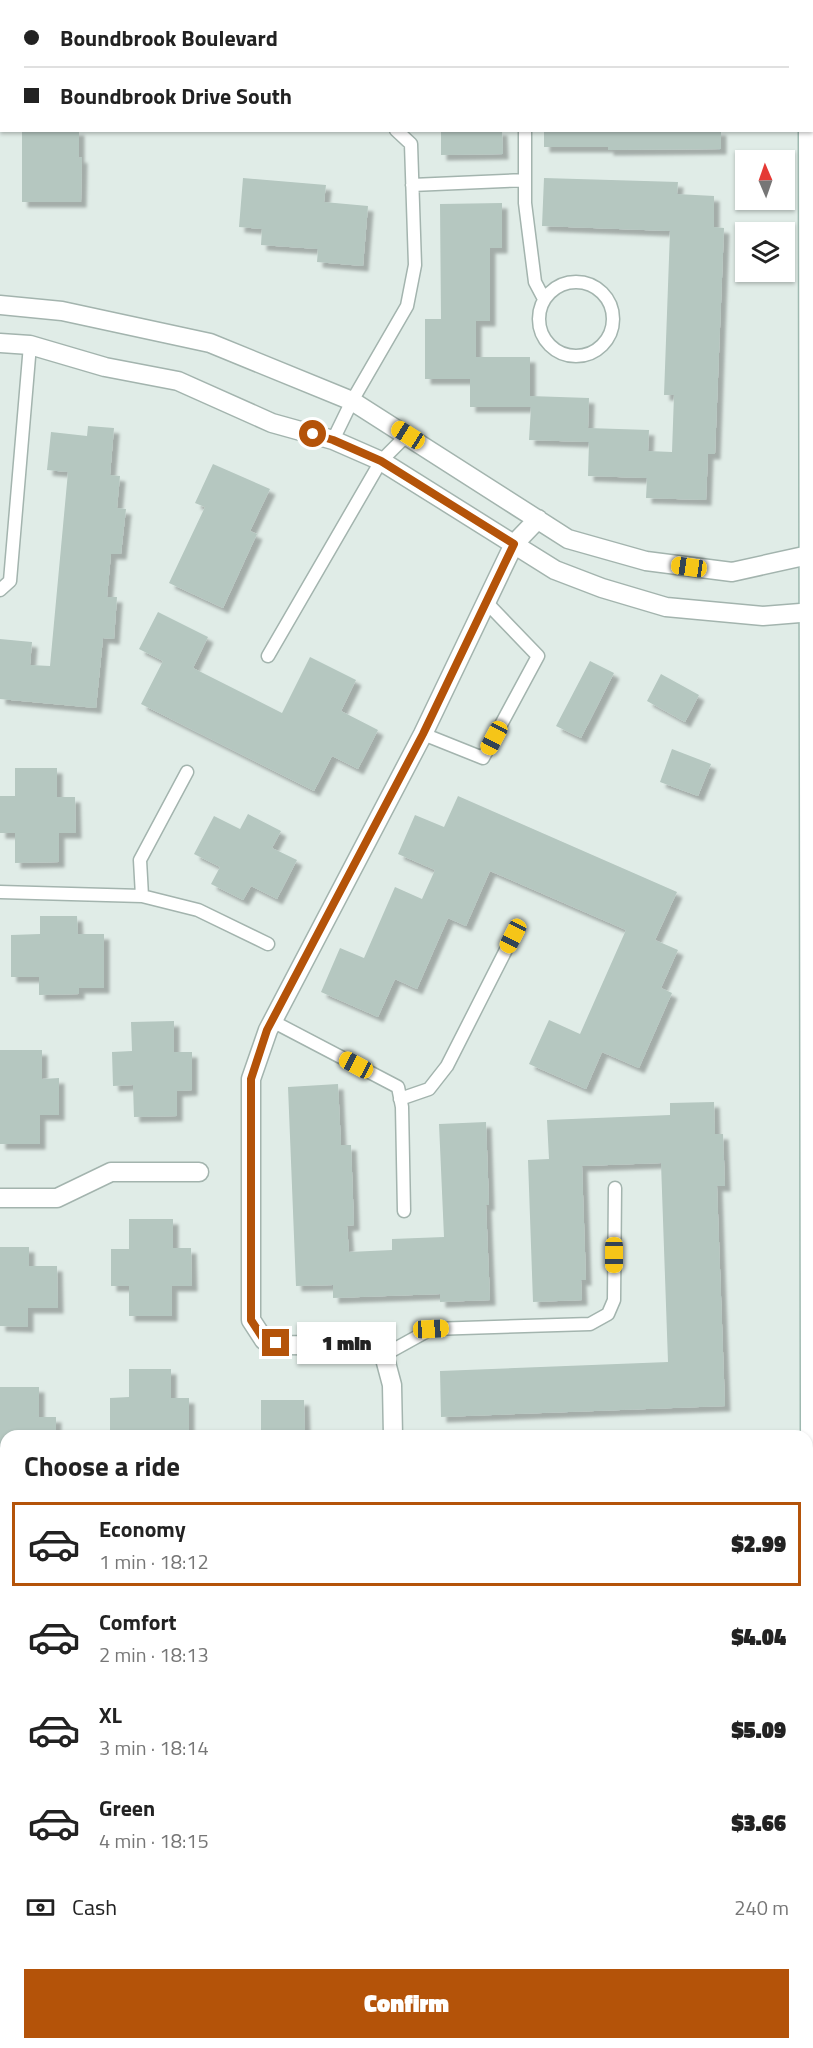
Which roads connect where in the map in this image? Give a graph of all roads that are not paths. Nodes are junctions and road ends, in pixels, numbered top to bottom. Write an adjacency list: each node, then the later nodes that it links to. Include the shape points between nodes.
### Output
1 (398, 132): 5 (lane, via 411,144)
2 (525, 132): 4 (lane)
3 (808, 132): 16 (street)
4 (525, 180): 5 (lane); 6 (lane, via 535,282)
5 (412, 185): 10 (lane, via 415,265 407,306)
6 (544, 299): 6 (lane, via 538,326 547,344 564,355 584,356 601,347 612,330 613,311 604,293 587,283 568,282 550,291)
7 (0, 305): 10 (street, via 62,311 210,343)
8 (0, 343): 9 (street)
9 (30, 345): 12 (street, via 105,367 178,381 272,423); 17 (lane, via 10,581)
10 (352, 401): 11 (street); 12 (lane)
11 (408, 435): 13 (lane); 14 (street)
12 (333, 440): 13 (street)
13 (381, 461): 15 (street); 20 (lane)
14 (538, 519): 15 (street); 16 (street, via 568,539 646,561 732,572)
15 (514, 544): 18 (street); 19 (street, via 555,570 666,607 764,616)
16 (811, 554): 19 (street)
17 (0, 590)
18 (487, 603): 21 (street); 21 (lane, via 538,656 483,758)
19 (811, 613): 35 (street)
20 (268, 656)
21 (423, 734): 27 (street)
22 (187, 772): 24 (lane, via 140,860)
23 (0, 892): 24 (lane)
24 (142, 896): 26 (lane, via 198,910)
25 (513, 936): 28 (lane, via 447,1066 429,1089)
26 (268, 944)
27 (272, 1022): 28 (lane, via 398,1087); 33 (street, via 251,1079 251,1320 264,1340 289,1345 363,1346)
28 (400, 1099): 32 (lane)
29 (199, 1172): 31 (street, via 111,1172 57,1198)
30 (615, 1188): 33 (lane, via 614,1300 608,1314 590,1324 431,1329)
31 (0, 1198)
32 (404, 1211)
33 (384, 1355): 34 (street, via 393,1385)
34 (393, 1430)
35 (810, 1430)

